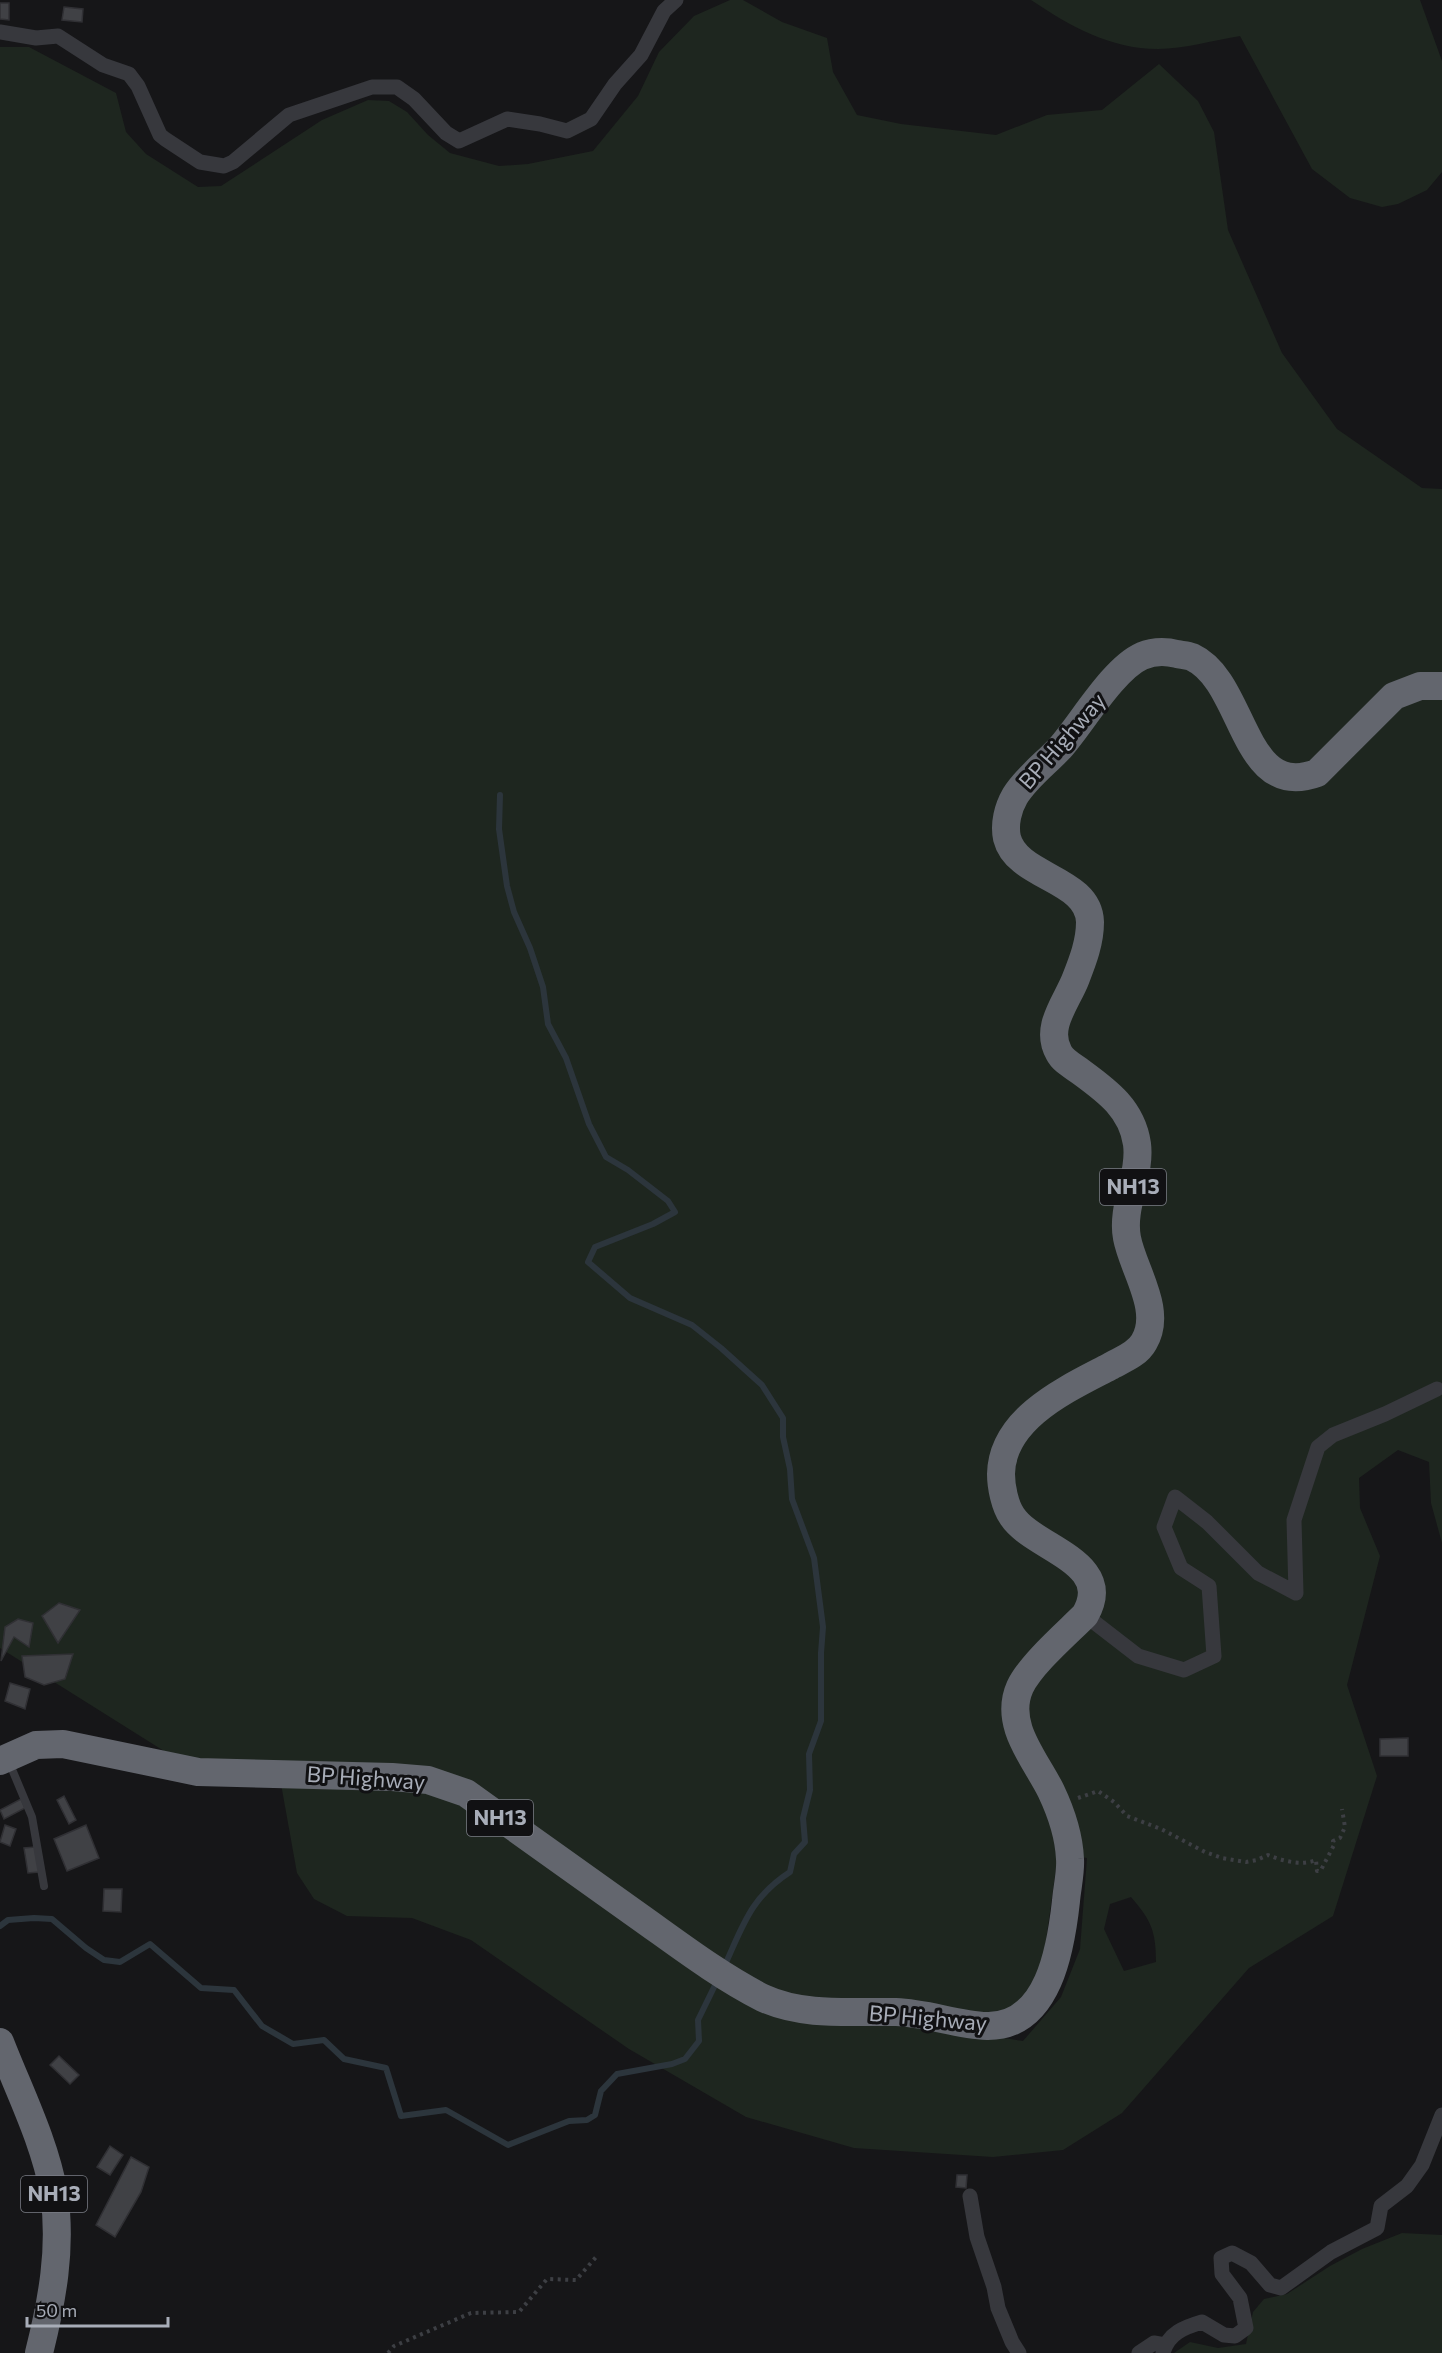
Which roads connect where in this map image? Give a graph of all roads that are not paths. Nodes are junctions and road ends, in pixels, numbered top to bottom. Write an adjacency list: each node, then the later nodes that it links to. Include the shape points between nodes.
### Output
1 (676, 0): 2 (street, via 664,11 640,55 591,119 567,131 507,119 459,141 397,87 372,87 289,115 233,162 224,165 200,162 160,135 129,74 103,65 58,36 36,38)
2 (0, 33)
3 (1442, 686): 5 (highway, BP Highway / NH13, via 1420,686 1394,696 1317,773 1301,779 1286,778 1262,763 1217,677 1192,657 1163,651 1140,657 1118,675 1059,749 1017,792 1011,804 1006,835 1012,851 1073,892 1090,917 1088,944 1057,1017 1054,1042 1064,1060 1117,1101 1127,1115 1137,1146 1126,1234 1150,1310 1150,1329 1144,1344 1041,1404 1021,1425 1005,1452 1001,1473 1010,1515 1084,1571 1092,1588)
4 (1437, 1389): 5 (street, via 1333,1435 1318,1447 1294,1520 1296,1593 1258,1573 1207,1522 1175,1497 1164,1527 1181,1568 1209,1586 1214,1656 1184,1670 1138,1656)
5 (1085, 1615): 6 (highway, BP Highway / NH13, via 1028,1675 1016,1698 1021,1737 1061,1815 1070,1860 1062,1936 1048,1981 1024,2013 1008,2022 988,2026 901,2012 803,2010 766,1999 720,1974 466,1793 428,1780 198,1772 63,1744 36,1745)
6 (2, 1757): 7 (lane, via 32,1817)
7 (44, 1886)
8 (0, 2042): 12 (highway, NH13, via 54,2193 56,2270)
9 (1442, 2115): 11 (street, via 1422,2165 1407,2186 1381,2206 1377,2228 1331,2252 1281,2288 1270,2285 1251,2263 1232,2253 1221,2258 1222,2274 1239,2298 1245,2328 1235,2336 1224,2335 1202,2322 1182,2327)
10 (970, 2196): 13 (street, via 977,2237 998,2308)
11 (1164, 2349): 14 (street, via 1154,2343)
12 (39, 2353)
13 (1019, 2353)
14 (1139, 2353)

